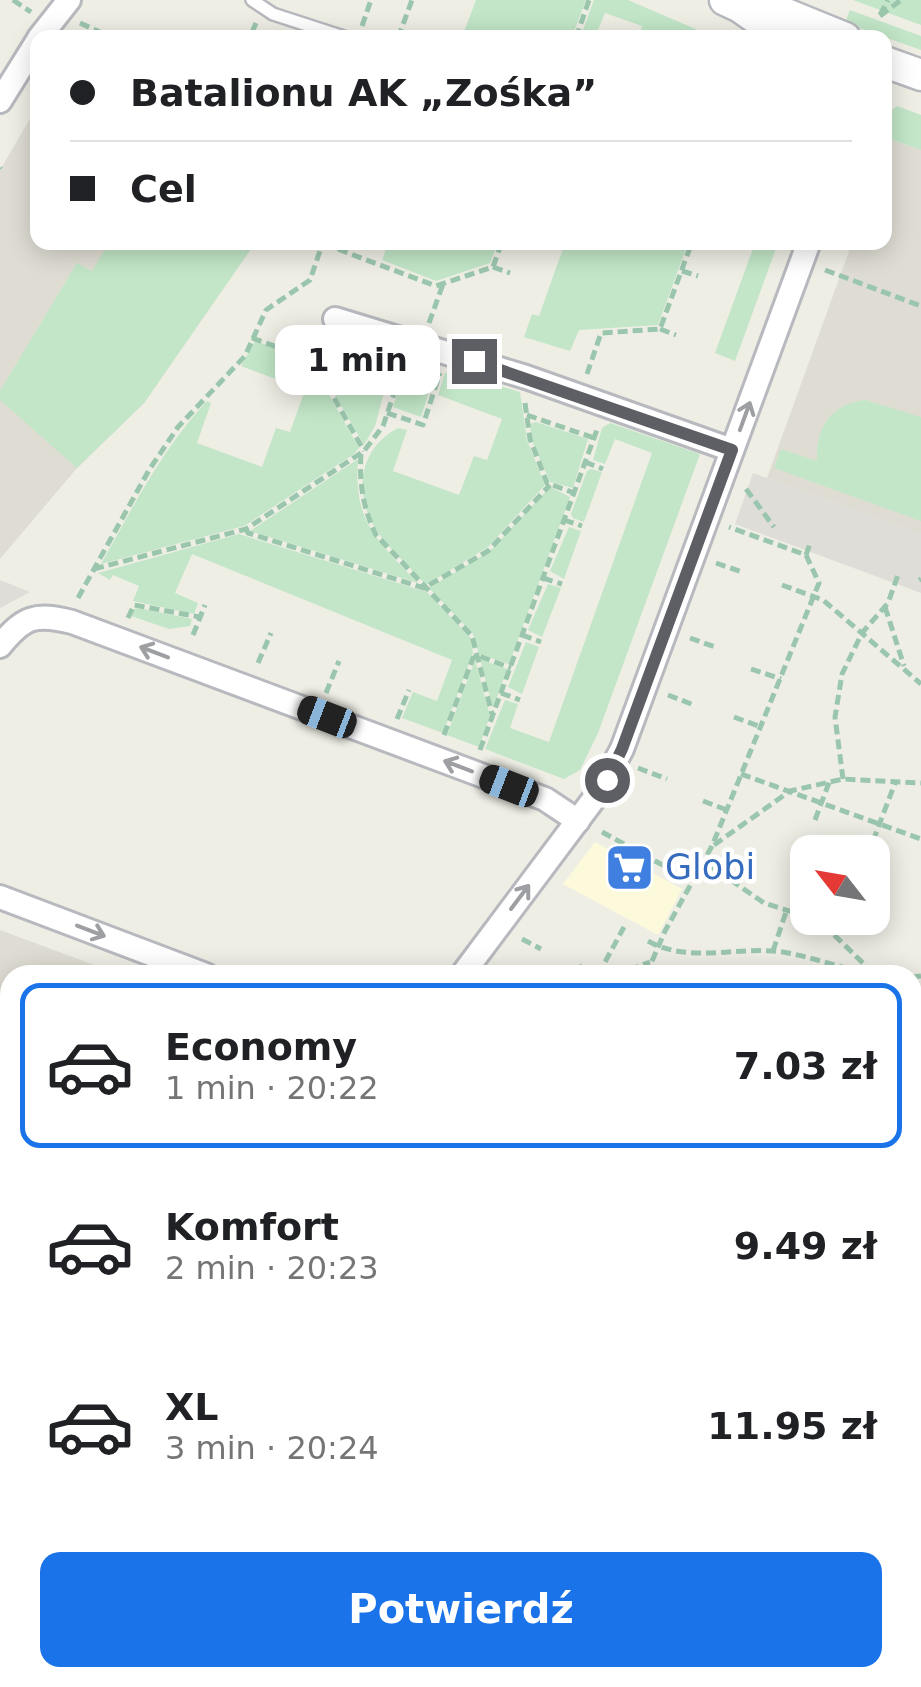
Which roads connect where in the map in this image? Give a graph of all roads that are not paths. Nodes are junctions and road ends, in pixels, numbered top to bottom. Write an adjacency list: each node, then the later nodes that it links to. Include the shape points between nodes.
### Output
1 (252, 0): 5 (lane)
2 (732, 3): 6 (street); 7 (street)
3 (74, 11): 4 (street)
4 (50, 30)
5 (323, 30)
6 (772, 30)
7 (825, 30)
8 (30, 52): 11 (street)
9 (892, 65): 10 (street)
10 (921, 75)
11 (0, 101)
12 (806, 250): 14 (street, one-way to 12)
13 (335, 318): 14 (street)
14 (732, 450): 16 (street)
15 (0, 646): 16 (street, one-way to 15, via 546,799 72,622 45,615 19,623)
16 (588, 825): 19 (street, one-way to 16)
17 (0, 897): 18 (street, one-way to 18)
18 (180, 965)
19 (470, 965)

